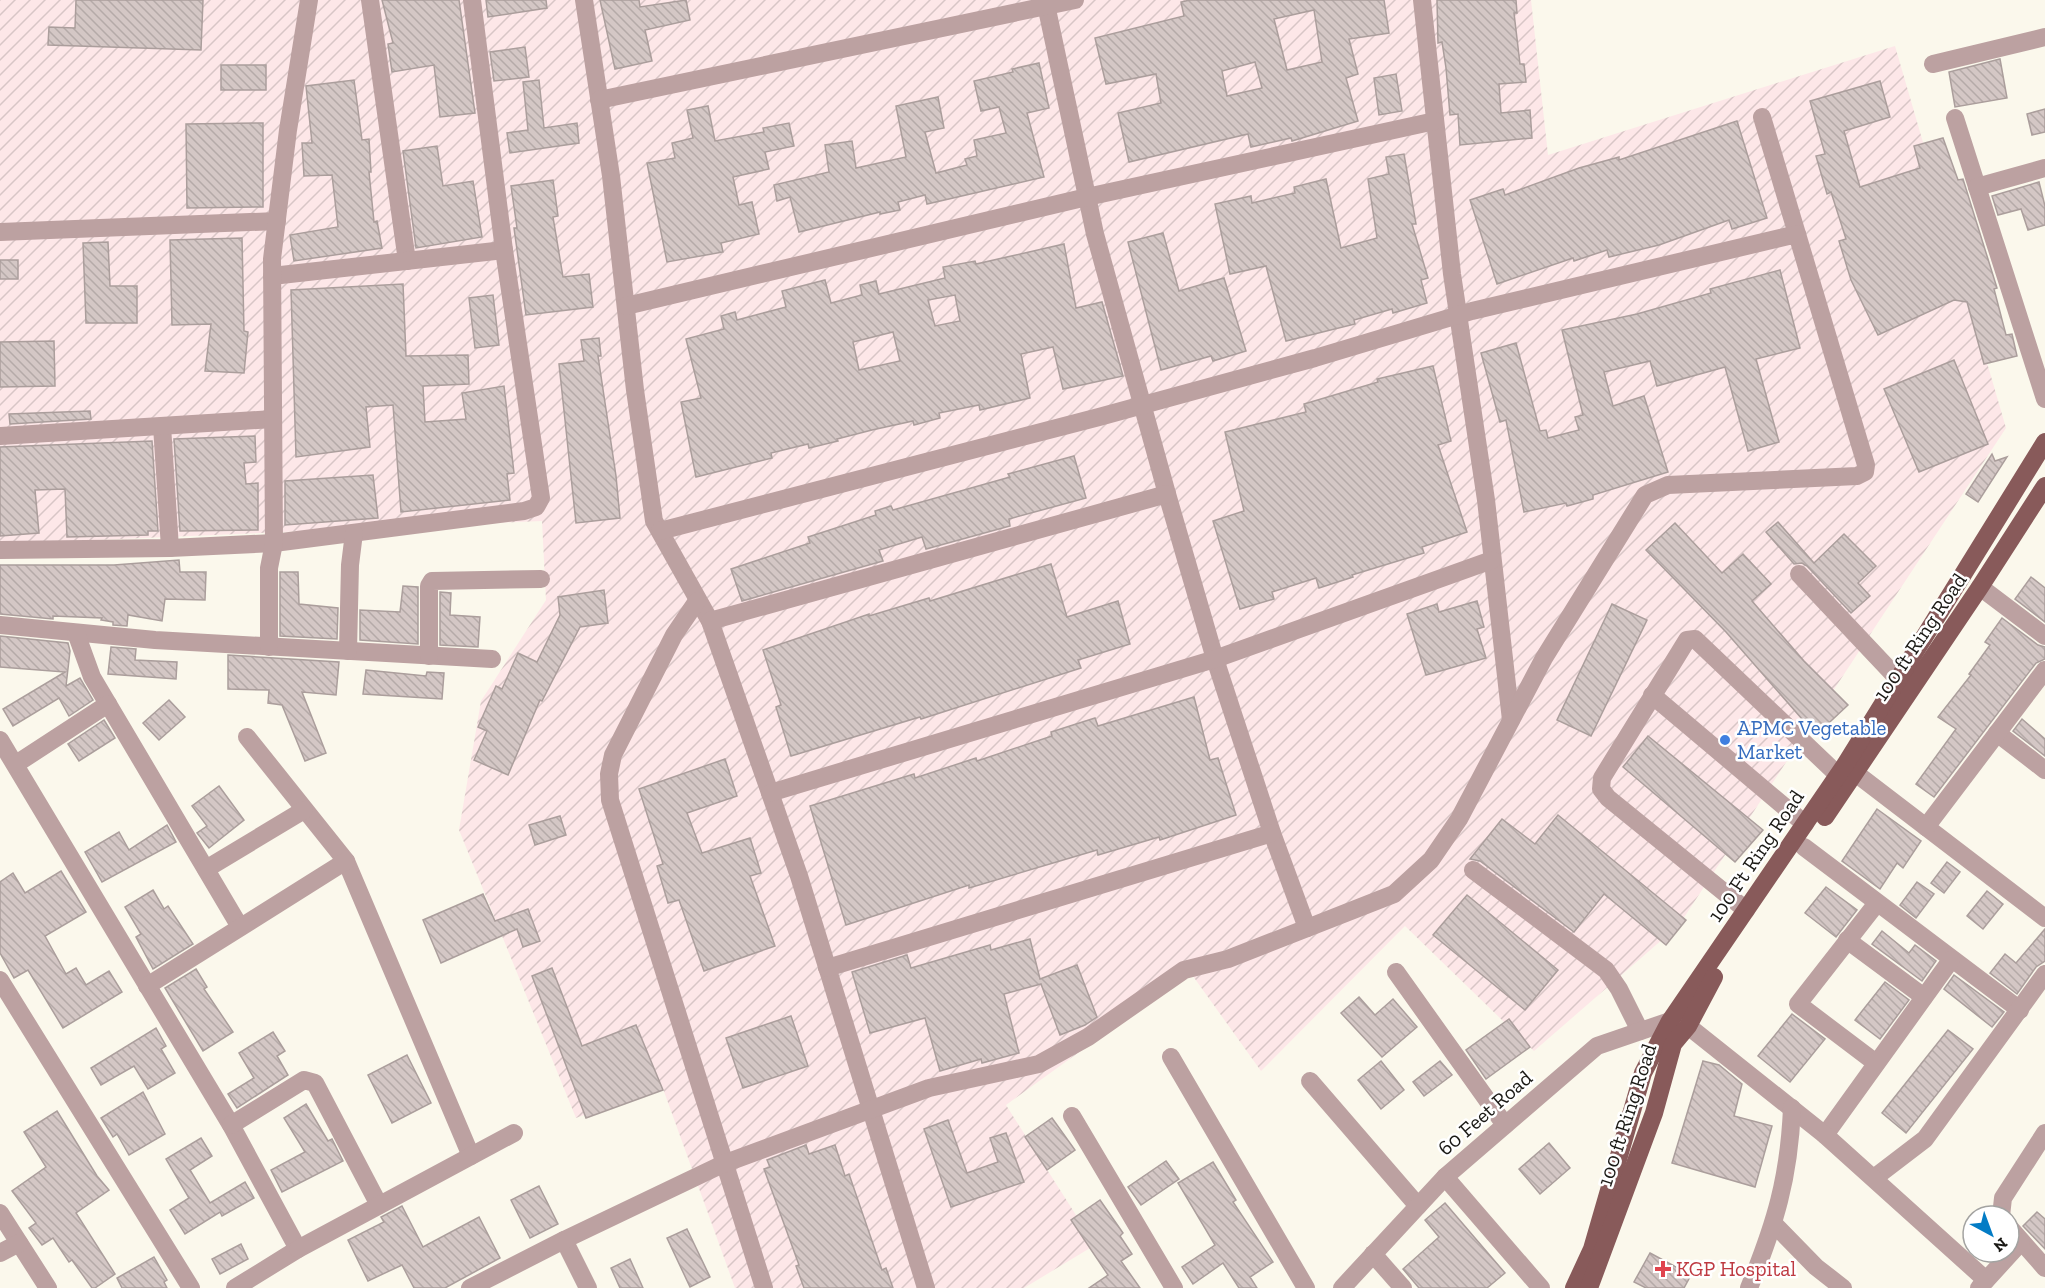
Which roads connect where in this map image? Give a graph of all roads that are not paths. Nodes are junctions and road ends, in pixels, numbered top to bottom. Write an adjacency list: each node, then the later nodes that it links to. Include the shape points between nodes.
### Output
1 (309, 0): 17 (street)
2 (370, 0): 21 (street)
3 (472, 0): 20 (street)
4 (584, 0): 10 (street)
5 (1075, 0): 7 (street)
6 (1422, 0): 13 (street)
7 (1045, 3): 10 (street); 16 (street)
8 (2045, 37): 9 (street)
9 (1933, 64)
10 (599, 100): 23 (street)
11 (1762, 117): 19 (street)
12 (1955, 118): 15 (street)
13 (1435, 121): 16 (street); 24 (street)
14 (2045, 168): 15 (street)
15 (1977, 187): 25 (street)
16 (1086, 197): 23 (street); 26 (street)
17 (277, 221): 18 (street); 22 (street)
18 (0, 232)
19 (1797, 234): 24 (street); 56 (street, via 1865,472 1857,476 1668,485 1645,495 1544,658)
20 (504, 250): 21 (street); 34 (street, via 541,498 536,507 524,511)
21 (407, 261): 22 (street)
22 (272, 276): 27 (street)
23 (626, 306): 33 (street, via 654,521)
24 (1458, 315): 26 (street); 38 (street)
25 (2045, 399)
26 (1144, 405): 32 (street); 33 (street)
27 (273, 419): 28 (street); 35 (street)
28 (162, 426): 29 (street); 36 (street)
29 (0, 436)
30 (2045, 442): 53 (main road, 100 Ft Ring Road)
31 (2045, 486): 41 (main road, 100 ft Ring Road)
32 (1167, 494): 43 (street); 51 (street)
33 (660, 531): 42 (street)
34 (354, 533): 35 (street); 48 (street)
35 (274, 543): 36 (street); 47 (street, via 269,568)
36 (170, 548): 37 (street)
37 (0, 550)
38 (1492, 560): 51 (street); 56 (street)
39 (1800, 574): 53 (street)
40 (541, 579): 49 (street, via 432,581)
41 (1980, 587): 46 (street); 62 (main road, 100 ft Ring Road)
42 (697, 601): 43 (street); 101 (street, via 674,635 613,755 610,800)
43 (710, 621): 63 (street)
44 (0, 625): 45 (street)
45 (76, 633): 47 (street); 55 (street, via 92,677)
46 (2045, 636)
47 (269, 647): 48 (street)
48 (348, 651): 49 (street)
49 (429, 656): 50 (street)
50 (492, 659)
51 (1215, 659): 63 (street); 67 (street)
52 (2045, 670): 57 (street)
53 (1898, 679): 62 (main road, 100 Ft Ring Road)
54 (1652, 694): 62 (street, via 1687,640 1695,639); 65 (street); 73 (street, via 1602,778 1601,789)
55 (108, 704): 60 (street); 70 (street)
56 (1511, 720): 76 (street, via 1459,819 1431,860 1394,894)
57 (1997, 733): 61 (street); 66 (street)
58 (247, 737): 64 (street)
59 (0, 740): 60 (street)
60 (16, 764): 83 (street)
61 (2045, 770)
62 (1846, 771): 65 (main road, 100 Ft Ring Road); 66 (street); 68 (main road, 100 ft Ring Road)
63 (770, 793): 79 (street)
64 (304, 810): 69 (street); 70 (street)
65 (1805, 824): 73 (main road, 100 Ft Ring Road)
66 (1926, 827): 74 (street)
67 (1272, 833): 76 (street); 79 (street)
68 (1804, 847): 72 (street); 87 (main road, 100 ft Ring Road, via 1705,990)
69 (346, 861): 75 (street); 100 (street)
70 (206, 869): 75 (street)
71 (1473, 870): 88 (street, via 1606,970)
72 (1877, 903): 77 (street); 78 (street)
73 (1746, 910): 86 (main road, 100 Ft Ring Road)
74 (2045, 918)
75 (240, 927): 83 (street)
76 (1307, 928): 92 (street, via 1228,959 1184,970 1088,1037 1039,1064 929,1088)
77 (1847, 940): 84 (street); 90 (street, via 1798,1004)
78 (1951, 960): 84 (street); 85 (street)
79 (827, 968): 92 (street)
80 (1396, 972): 96 (street)
81 (2045, 974): 85 (street)
82 (0, 980): 119 (street)
83 (147, 986): 95 (street)
84 (1924, 997): 90 (street)
85 (2020, 1010): 103 (street, via 1925,1139)
86 (1670, 1021): 87 (street); 88 (street, 60 Feet Road); 130 (main road, 100 Ft Ring Road, via 1643,1073 1592,1249)
87 (1688, 1026): 93 (street); 131 (main road, 100 ft Ring Road, via 1673,1044 1654,1113)
88 (1640, 1031): 96 (street, 60 Feet Road, via 1597,1046)
89 (1171, 1057): 126 (street)
90 (1876, 1063): 99 (street)
91 (1310, 1081): 106 (street)
92 (870, 1108): 101 (street); 124 (street)
93 (1792, 1108): 99 (street); 108 (street, via 1785,1184)
94 (1072, 1116): 125 (street)
95 (231, 1125): 105 (street, via 310,1080); 112 (street)
96 (1505, 1125): 102 (street, 60 Feet Road)
97 (514, 1133): 100 (street)
98 (2045, 1133): 104 (street)
99 (1824, 1135): 103 (street)
100 (471, 1156): 105 (street)
101 (723, 1164): 109 (street); 123 (street)
102 (1445, 1177): 106 (street, 60 Feet Road); 129 (street)
103 (1874, 1179): 117 (street)
104 (2002, 1204)
105 (379, 1205): 112 (street)
106 (1419, 1206): 114 (street, 60 Feet Road)
107 (0, 1213): 111 (street)
108 (1774, 1224): 132 (street); 133 (street)
109 (564, 1240): 121 (street); 122 (street)
110 (2021, 1242): 116 (street)
111 (19, 1243): 113 (street); 118 (street)
112 (297, 1249): 120 (street)
113 (0, 1253)
114 (1373, 1254): 127 (street, 60 Feet Road); 128 (street)
115 (2001, 1264): 117 (street)
116 (2045, 1268)
117 (1983, 1284)
118 (48, 1288)
119 (191, 1288)
120 (235, 1288)
121 (472, 1288)
122 (588, 1288)
123 (764, 1288)
124 (926, 1288)
125 (1174, 1288)
126 (1306, 1288)
127 (1342, 1288)
128 (1403, 1288)
129 (1541, 1288)
130 (1574, 1288)
131 (1589, 1288)
132 (1749, 1288)
133 (1843, 1288)

